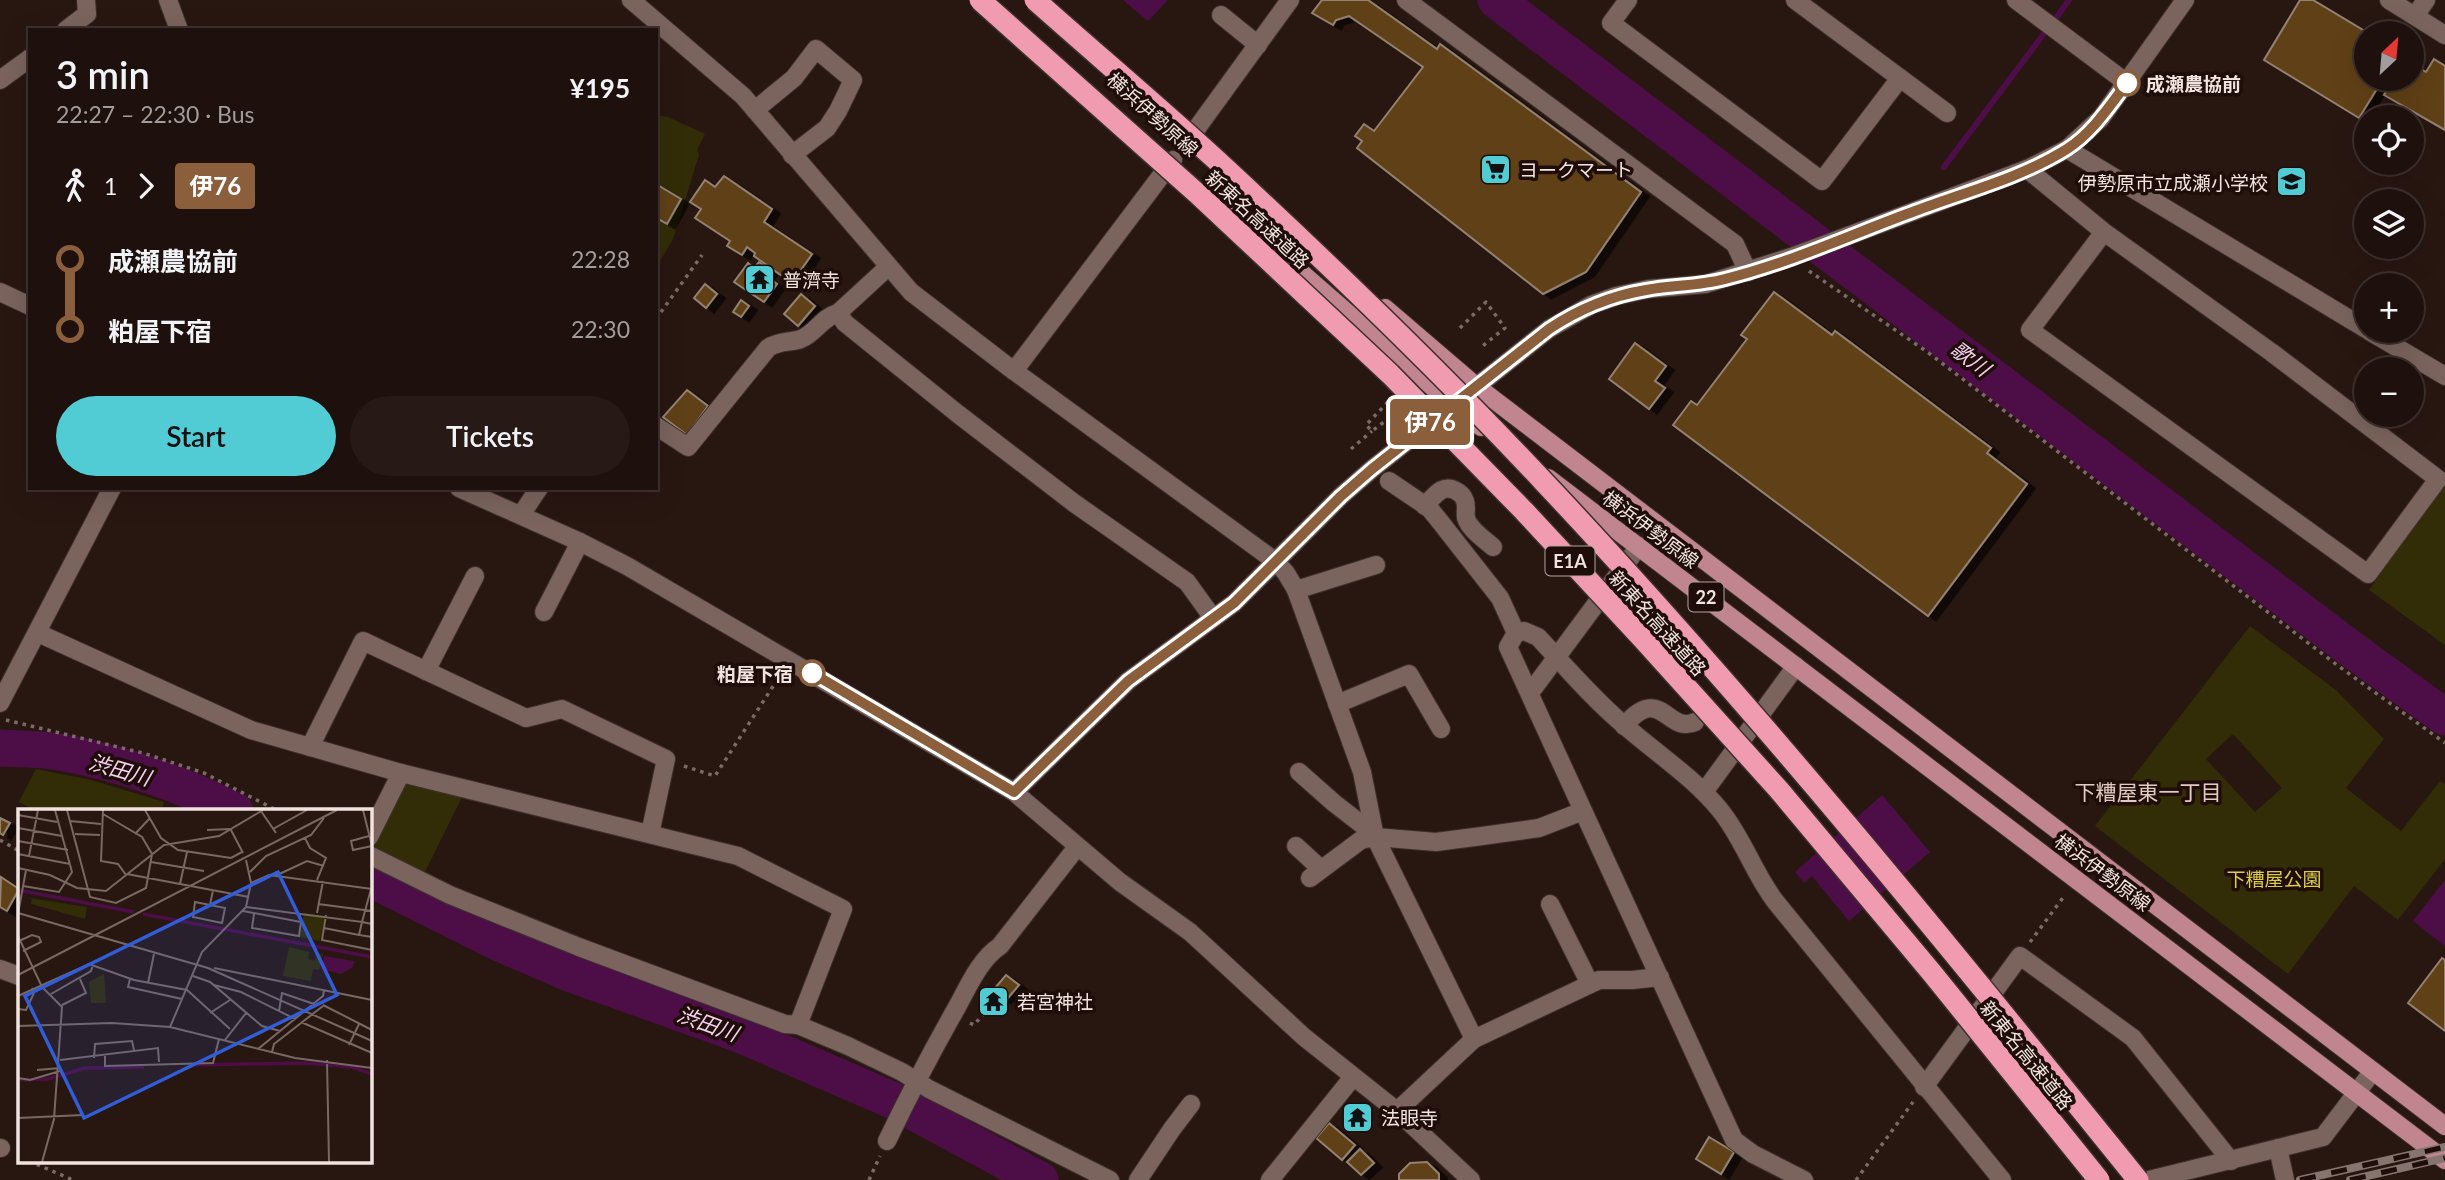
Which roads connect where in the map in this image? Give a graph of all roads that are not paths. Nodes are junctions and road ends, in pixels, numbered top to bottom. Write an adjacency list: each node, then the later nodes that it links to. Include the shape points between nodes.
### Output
1 (86, 0): 18 (street, via 87,14)
2 (168, 0): 19 (street)
3 (631, 0): 17 (street)
4 (980, 0): 111 (highway, 新東名高速道路 / E1A, bridge, via 1200,195 1390,374 1524,511 1779,790)
5 (993, 0): 32 (main road, 横浜伊勢原線 / 22)
6 (1033, 0): 29 (main road, 横浜伊勢原線 / 22); 112 (highway, 新東名高速道路 / E1A, bridge, via 1233,176 1419,353 1542,479 1802,770)
7 (1290, 0): 22 (street)
8 (1406, 0): 36 (street, via 1735,244)
9 (1628, 0): 24 (street, via 1611,23 1822,181)
10 (1795, 0): 24 (street)
11 (2017, 0): 26 (street)
12 (2185, 0): 26 (street)
13 (2389, 0): 16 (street)
14 (2426, 0): 16 (street)
15 (1220, 15): 22 (street)
16 (2415, 16): 21 (street)
17 (647, 24)
18 (69, 28)
19 (178, 28)
20 (658, 32): 27 (street)
21 (2445, 35)
22 (1258, 44): 29 (street)
23 (28, 59): 25 (street)
24 (1900, 78): 28 (street)
25 (0, 80)
26 (2127, 83): 30 (street, via 2101,118)
27 (755, 110): 31 (street); 31 (street, via 794,78 816,49 853,80 827,128)
28 (1947, 114)
29 (1189, 139): 44 (main road, 横浜伊勢原線 / 22)
30 (2067, 149): 33 (street); 40 (street)
31 (792, 155): 35 (street)
32 (1173, 160): 42 (street); 45 (main road, 横浜伊勢原線 / 22)
33 (2027, 169): 34 (street); 36 (street)
34 (2104, 232): 47 (street); 47 (street, via 2030,331 2368,574)
35 (888, 267): 39 (street); 42 (street, via 911,292)
36 (1748, 272): 44 (street, via 1591,304 1549,329)
37 (0, 292): 38 (street)
38 (28, 305)
39 (838, 313): 46 (street, via 799,340 768,348 688,447); 62 (street, via 958,414 1187,582)
40 (2354, 322)
41 (2390, 343): 43 (street)
42 (1014, 371): 57 (street)
43 (2445, 376)
44 (1476, 386): 45 (street); 93 (main road, 横浜伊勢原線 / 22)
45 (1452, 404): 55 (main road, 横浜伊勢原線 / 22); 57 (street, via 1341,496)
46 (658, 427)
47 (2442, 475)
48 (1389, 481): 52 (street)
49 (111, 490): 63 (street)
50 (464, 490): 53 (street)
51 (538, 490): 53 (street)
52 (1425, 506): 56 (street, via 1442,489 1456,490 1466,502 1470,525); 64 (street, via 1500,598)
53 (521, 515): 54 (street)
54 (580, 542): 61 (street); 77 (street)
55 (1639, 546): 65 (street); 66 (main road, 横浜伊勢原線 / 22)
56 (1493, 548)
57 (1275, 561): 60 (street); 62 (street)
58 (1376, 565): 60 (street)
59 (475, 576): 67 (street)
60 (1296, 590): 70 (street)
61 (544, 612)
62 (1213, 618): 77 (street, via 1113,694)
63 (38, 633): 69 (street); 74 (street, via 251,730)
64 (1516, 633): 65 (street, via 1532,633); 68 (street, via 1508,647)
65 (1556, 657): 68 (street); 72 (street)
66 (1797, 666): 78 (street); 97 (main road, 横浜伊勢原線 / 22)
67 (426, 671): 74 (street, via 363,641); 81 (street, via 526,718 562,709 666,759)
68 (1530, 693): 79 (street)
69 (1, 699)
70 (1337, 704): 73 (street, via 1409,674); 82 (street, via 1362,772)
71 (1695, 722): 72 (street, via 1686,725 1651,708 1636,713)
72 (1624, 726): 78 (street)
73 (1441, 729)
74 (310, 747): 75 (street)
75 (401, 772): 80 (street); 81 (street)
76 (1299, 772): 82 (street)
77 (1014, 792): 84 (street)
78 (1704, 792): 96 (street, via 1732,826 1770,895)
79 (1583, 811): 82 (street, via 1538,828 1436,842); 89 (street)
80 (371, 833)
81 (650, 834): 91 (street, via 738,856 843,909)
82 (1374, 835): 83 (street, via 1316,874); 92 (street)
83 (1296, 846)
84 (1077, 847): 94 (street, via 1190,932); 95 (street, via 976,973)
85 (371, 856): 91 (street, via 450,895 579,947)
86 (1550, 904): 90 (street)
87 (0, 969): 88 (street)
88 (18, 976)
89 (1660, 977): 90 (street); 109 (street, via 1734,1140)
90 (1590, 984): 92 (street)
91 (798, 1026): 95 (street, via 859,1051)
92 (1474, 1039): 99 (street)
93 (2373, 1071): 97 (street); 100 (main road, 横浜伊勢原線 / 22)
94 (1353, 1077): 99 (street); 107 (street)
95 (914, 1084): 101 (street); 105 (street)
96 (1924, 1087): 104 (street, via 2020,956 2133,1038); 110 (street)
97 (2356, 1093): 102 (street, via 2323,1137); 103 (main road, 横浜伊勢原線 / 22)
98 (1191, 1104): 106 (street)
99 (1397, 1111): 108 (street)
100 (2445, 1126)
101 (887, 1140)
102 (2278, 1148): 104 (street); 114 (street)
103 (2445, 1160)
104 (2231, 1161): 113 (street)
105 (1110, 1180)
106 (1138, 1180)
107 (1270, 1180)
108 (1471, 1180)
109 (1804, 1180)
110 (2002, 1180)
111 (2099, 1180)
112 (2138, 1180)
113 (2149, 1180)
114 (2285, 1180)

